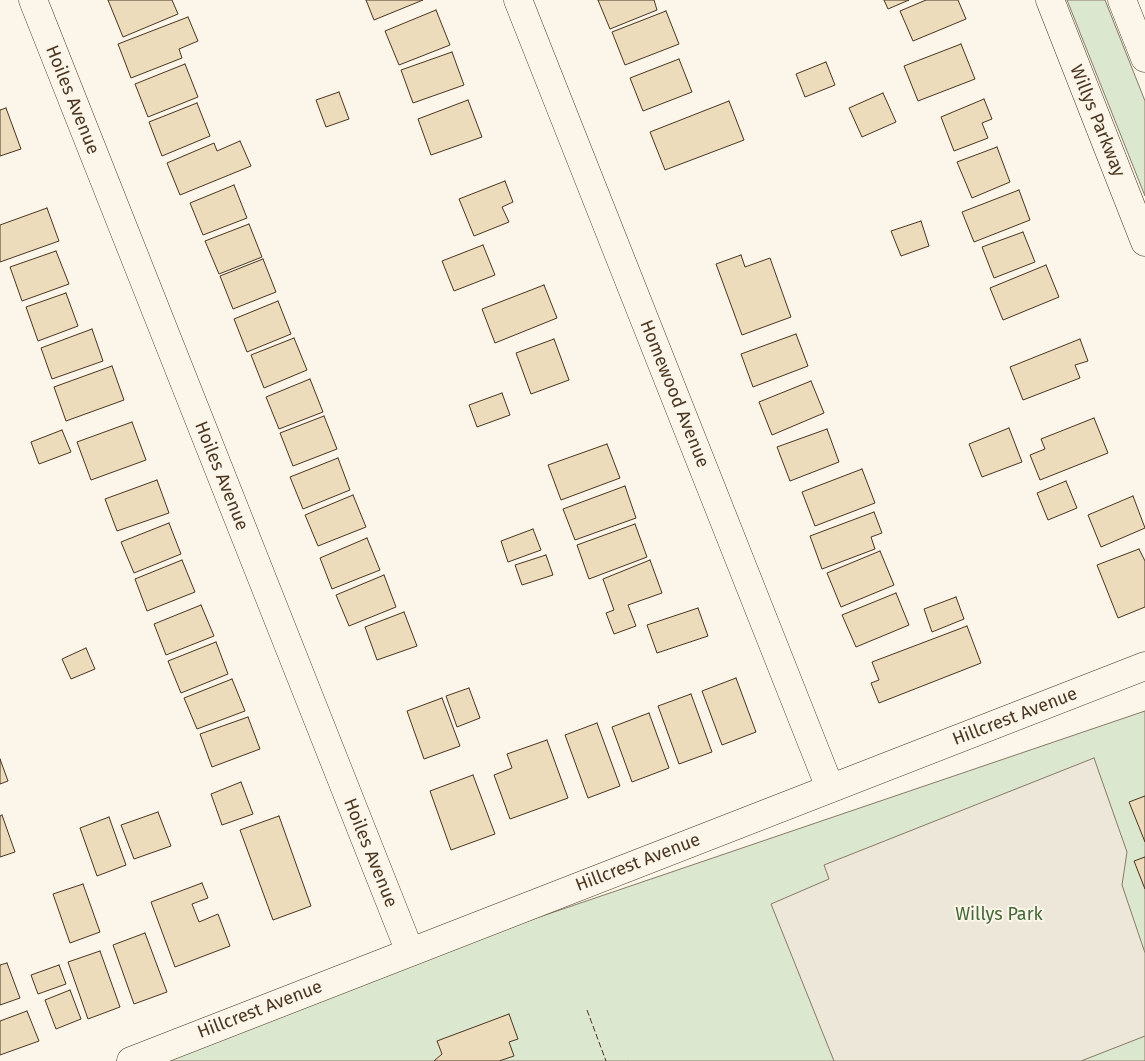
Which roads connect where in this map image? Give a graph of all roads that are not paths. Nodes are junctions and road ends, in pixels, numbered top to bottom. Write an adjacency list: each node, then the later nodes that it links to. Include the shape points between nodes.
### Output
1 (32, 0): 9 (street, Hoiles Avenue)
2 (518, 0): 8 (street, Homewood Avenue)
3 (1050, 0): 6 (street, Willys Parkway)
4 (1122, 0): 5 (street)
5 (1145, 58)
6 (1145, 242)
7 (1145, 666): 8 (street, Hillcrest Avenue)
8 (830, 788): 9 (street, Hillcrest Avenue)
9 (410, 952): 10 (street, Hillcrest Avenue)
10 (131, 1061)

